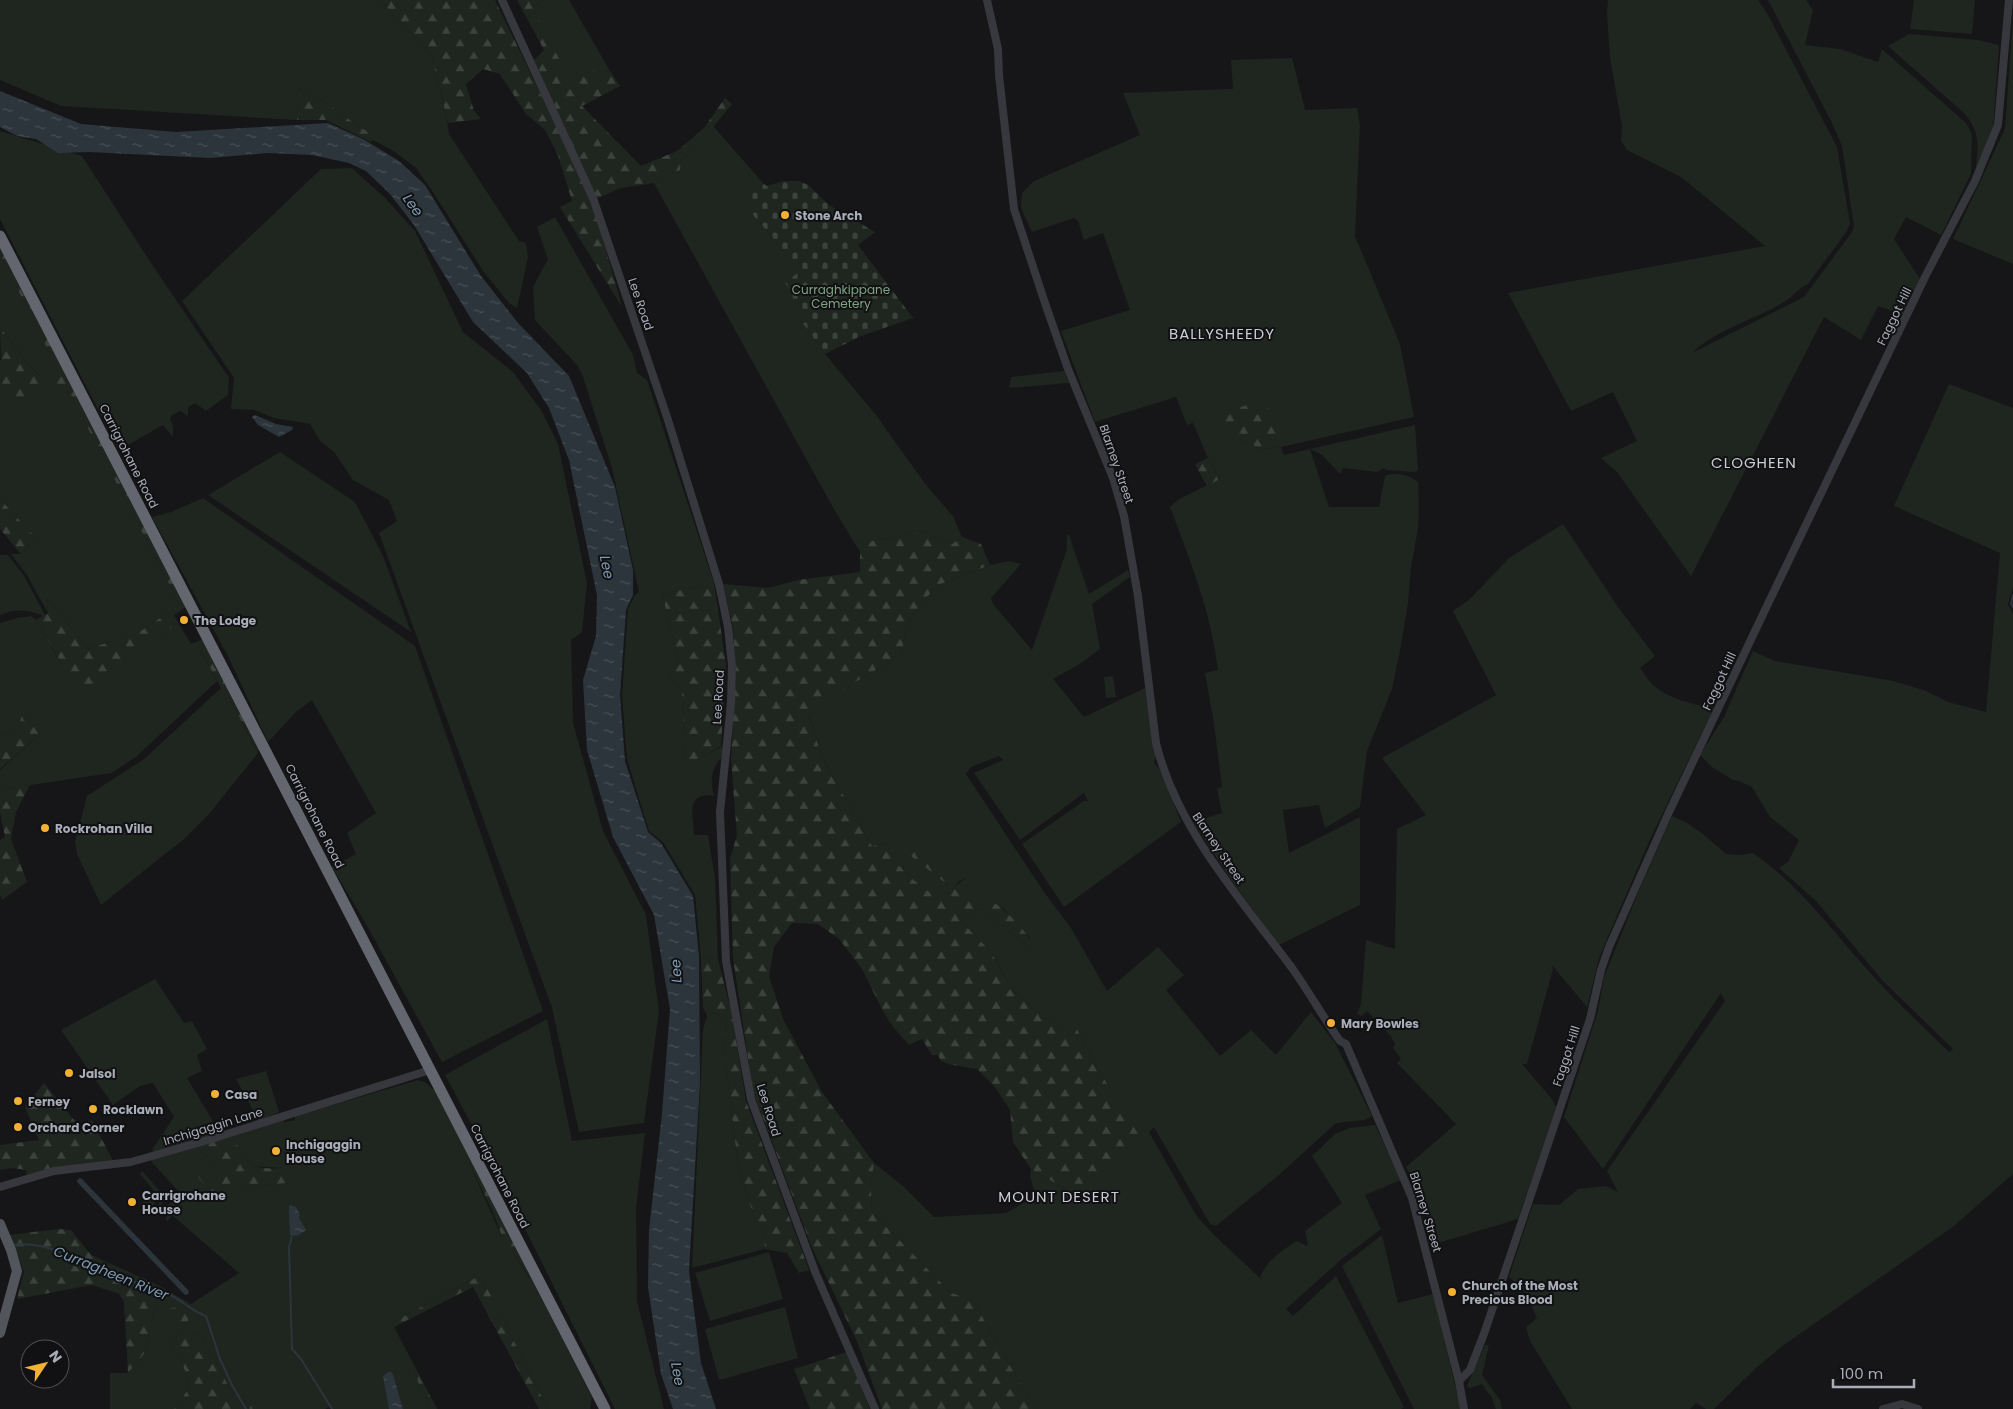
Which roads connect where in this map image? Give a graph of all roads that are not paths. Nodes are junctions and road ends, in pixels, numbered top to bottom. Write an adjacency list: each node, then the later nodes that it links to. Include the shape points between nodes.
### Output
1 (502, 0): 11 (street, Lee Road, via 593,198 719,584 732,665 720,812 726,961 751,1099 816,1274)
2 (987, 0): 9 (street, Blarney Street, via 998,49 1014,209 1068,369 1113,478 1124,516 1161,765 1192,832 1293,970 1340,1041 1346,1044 1412,1198)
3 (2009, 0): 9 (street, Faggot Hill, via 1998,125 1975,181 1955,216 1769,601 1619,923 1600,970 1590,1019 1485,1331 1470,1370)
4 (0, 236): 5 (highway, Carrigrohane Road)
5 (430, 1070): 6 (street, Inchigaggin Lane, via 130,1162 54,1171); 10 (highway, Carrigrohane Road)
6 (0, 1187)
7 (0, 1224): 8 (main road, via 17,1271)
8 (0, 1333)
9 (1459, 1381): 12 (street, Blarney Street)
10 (605, 1409)
11 (875, 1409)
12 (1464, 1409)
13 (1883, 1409): 14 (street, via 1902,1404)
14 (1918, 1409)

